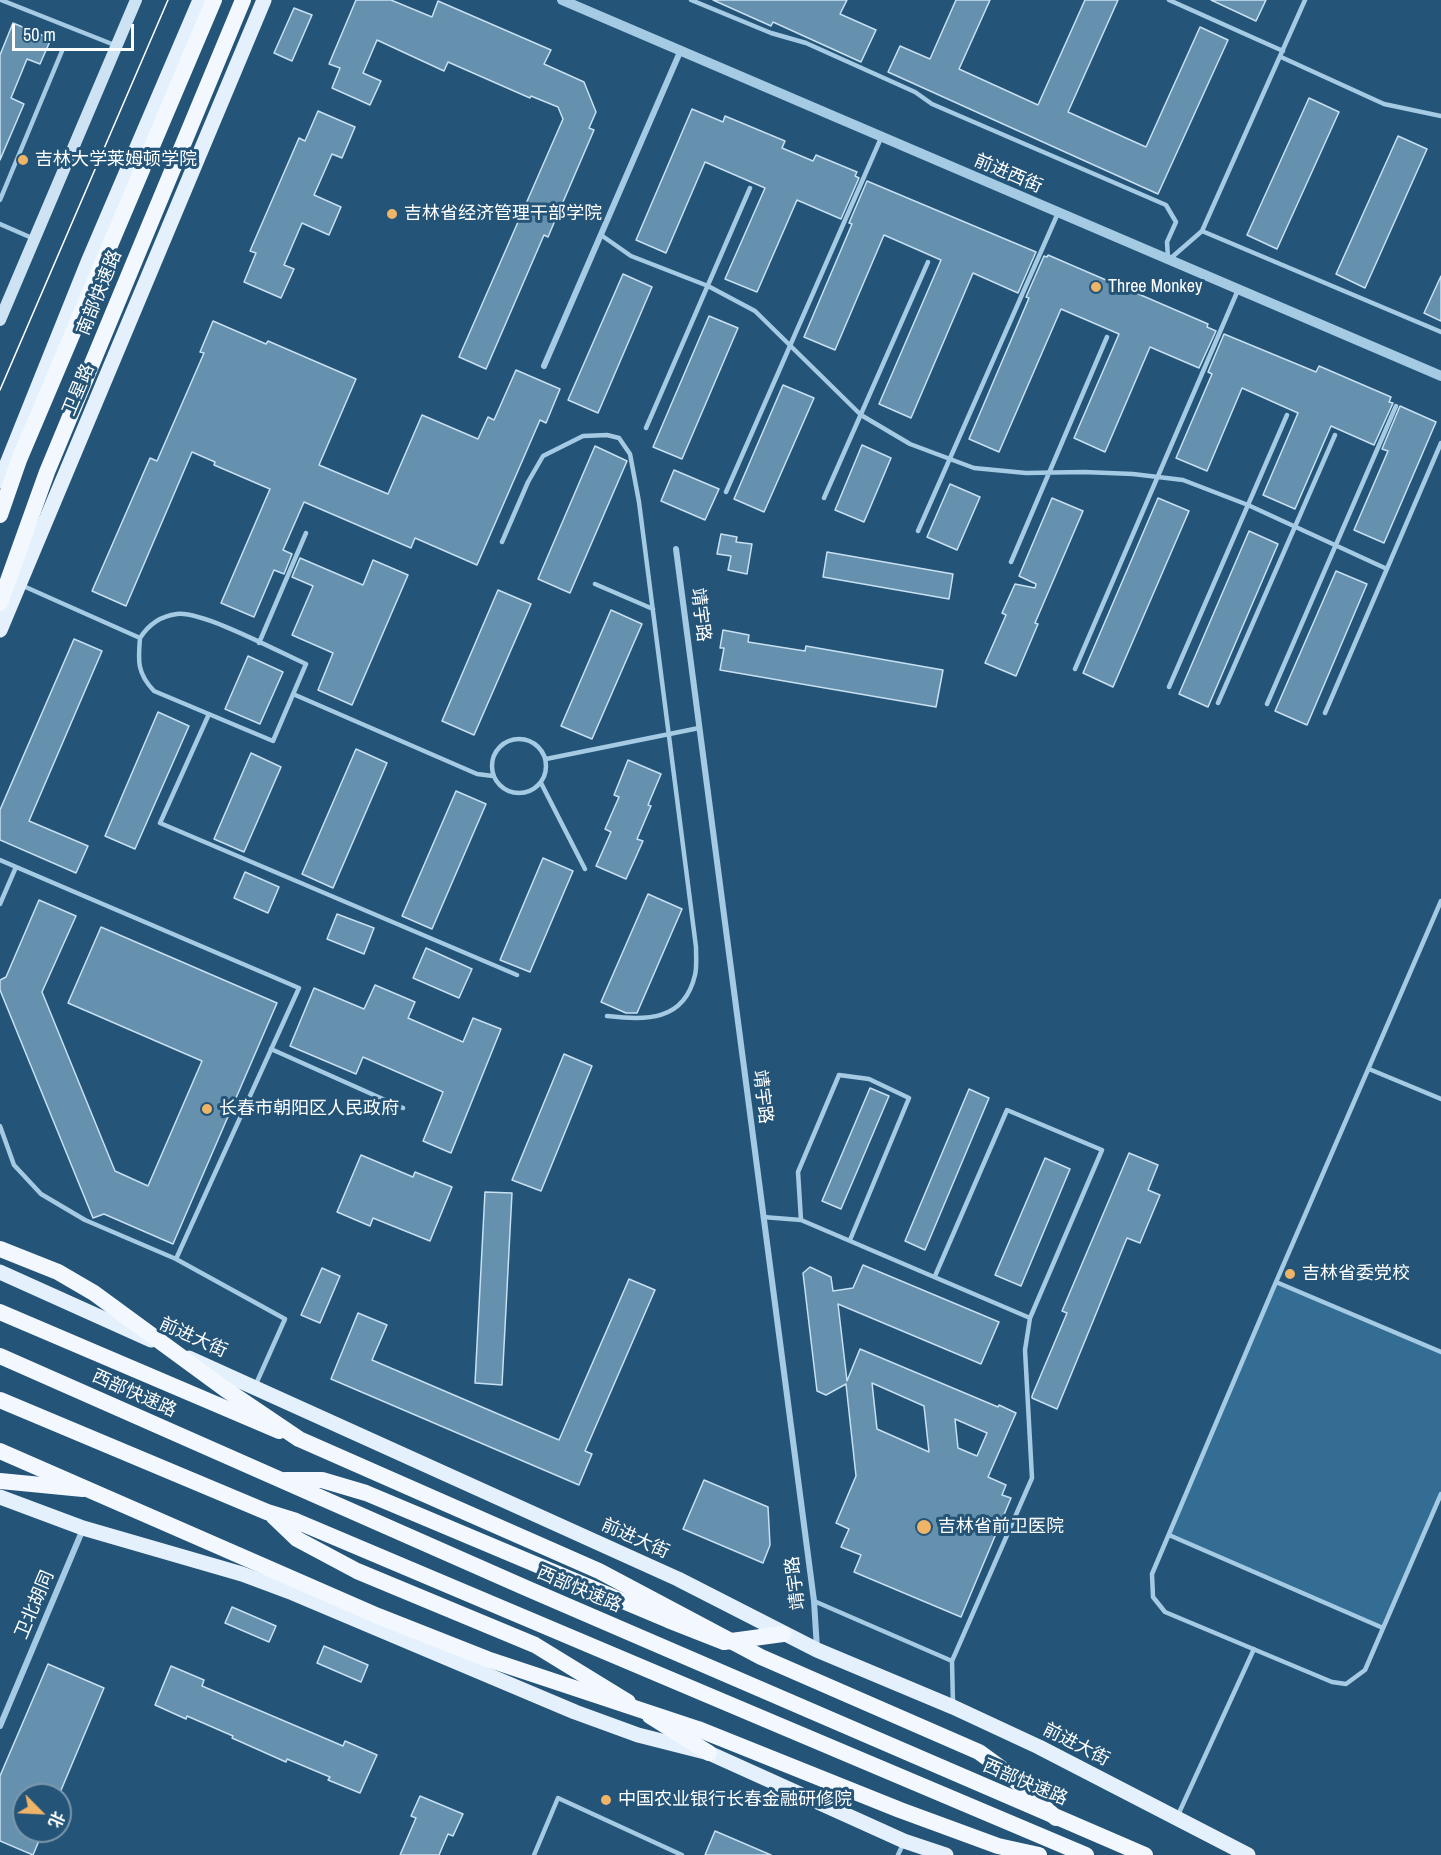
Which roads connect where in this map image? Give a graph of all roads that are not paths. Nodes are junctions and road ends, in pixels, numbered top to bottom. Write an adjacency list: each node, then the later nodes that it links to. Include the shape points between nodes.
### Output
1 (1, 0): 11 (lane)
2 (136, 0): 11 (main road)
3 (200, 0): 26 (main road)
4 (214, 0): 44 (highway, 南部快速路)
5 (243, 0): 63 (highway, 南部快速路, via 47,472)
6 (264, 0): 61 (main road, 卫星路)
7 (562, 0): 14 (street, 前进西街)
8 (691, 0): 25 (lane, via 806,43 915,92 932,104 1166,206 1176,222 1167,242)
9 (1169, 0): 13 (lane)
10 (1305, 0): 13 (lane)
11 (117, 46): 24 (main road)
12 (62, 51): 19 (lane)
13 (1283, 51): 15 (lane)
14 (680, 52): 17 (street, 前进西街); 23 (street)
15 (1281, 57): 16 (lane, via 1384,104); 22 (lane)
16 (1441, 116)
17 (881, 138): 20 (street, 前进西街); 33 (lane)
18 (750, 188): 28 (lane)
19 (0, 200)
20 (1058, 213): 25 (street, 前进西街); 42 (lane)
21 (0, 224): 24 (lane)
22 (1202, 231): 25 (lane); 31 (lane)
23 (601, 235): 28 (lane, via 631,256); 34 (street)
24 (34, 239): 30 (main road)
25 (1168, 260): 29 (street, 前进西街)
26 (88, 262): 43 (main road); 47 (main road)
27 (928, 262): 38 (lane)
28 (708, 286): 33 (lane, via 755,311); 39 (lane)
29 (1238, 290): 35 (street, 前进西街); 46 (lane)
30 (0, 320)
31 (1441, 332)
32 (1107, 337): 45 (lane)
33 (790, 346): 38 (lane); 48 (lane)
34 (544, 366)
35 (1441, 376)
36 (1396, 406): 57 (lane)
37 (1287, 414): 51 (lane)
38 (861, 415): 42 (lane, via 910,444); 49 (lane)
39 (646, 428)
40 (1335, 435): 53 (lane)
41 (1441, 443): 60 (lane)
42 (950, 459): 45 (lane, via 974,468); 54 (lane)
43 (0, 460)
44 (19, 460): 50 (highway); 52 (highway, 南部快速路)
45 (1049, 472): 46 (lane); 59 (lane)
46 (1158, 477): 51 (lane, via 1184,480); 68 (lane)
47 (0, 481)
48 (726, 492)
49 (824, 498)
50 (0, 505)
51 (1248, 505): 53 (lane); 69 (lane)
52 (0, 514)
53 (1295, 526): 57 (lane); 71 (lane)
54 (918, 531)
55 (306, 533): 67 (lane)
56 (502, 542): 64 (lane, via 543,456 583,436 619,438 630,454)
57 (1336, 545): 60 (lane); 72 (lane)
58 (676, 549): 75 (street, 靖宇路)
59 (1011, 562)
60 (1387, 569): 73 (lane)
61 (19, 584): 65 (main road, 卫星路); 66 (lane)
62 (595, 584): 64 (lane)
63 (0, 603)
64 (653, 609): 76 (lane)
65 (0, 630)
66 (140, 638): 67 (lane, via 148,626 179,614 202,617); 74 (lane, via 137,662 144,680 154,691)
67 (259, 643): 70 (lane, via 306,664)
68 (1075, 669)
69 (1169, 687)
70 (293, 694): 74 (lane, via 273,741); 78 (lane, via 477,774)
71 (1218, 703)
72 (1267, 704)
73 (1325, 713)
74 (209, 714): 85 (lane, via 160,823)
75 (699, 728): 76 (lane); 92 (street, 靖宇路)
76 (668, 734): 77 (lane); 86 (lane, via 696,947 695,975 687,996 670,1013 636,1019)
77 (546, 759): 78 (lane, via 531,741 507,741 495,752); 79 (lane)
78 (493, 776): 79 (lane, via 502,788 516,794 531,792)
79 (541, 783): 82 (lane)
80 (0, 860): 81 (lane)
81 (16, 867): 84 (lane); 87 (lane, via 299,988)
82 (585, 869)
83 (1441, 901): 88 (lane)
84 (0, 904)
85 (517, 975)
86 (607, 1016)
87 (271, 1049): 90 (lane); 96 (lane)
88 (1369, 1069): 89 (lane); 99 (lane)
89 (1441, 1099)
90 (403, 1108)
91 (0, 1126): 96 (lane, via 14,1165 41,1194 85,1220)
92 (763, 1217): 93 (lane); 116 (street, 靖宇路)
93 (801, 1220): 94 (lane); 94 (lane, via 798,1172 839,1075 869,1079 909,1098)
94 (849, 1240): 98 (lane)
95 (0, 1249): 106 (highway, bridge, via 58,1272 94,1293)
96 (176, 1259): 104 (lane, via 285,1319)
97 (0, 1272): 104 (main road, 前进大街)
98 (935, 1276): 101 (lane); 101 (lane, via 1007,1110 1102,1150)
99 (1276, 1282): 102 (lane); 115 (lane)
100 (0, 1312): 106 (highway, bridge)
101 (1030, 1318): 121 (lane, via 1025,1350 1032,1478)
102 (1441, 1352)
103 (0, 1356): 108 (highway, 西部快速路)
104 (255, 1387): 118 (main road, 前进大街, via 678,1579)
105 (0, 1400): 113 (highway)
106 (299, 1439): 125 (highway, bridge, via 599,1571 761,1657 980,1752)
107 (0, 1451): 110 (highway, bridge)
108 (280, 1480): 118 (highway, via 322,1480 366,1494 724,1642); 125 (highway, 西部快速路)
109 (0, 1481): 110 (highway, bridge)
110 (91, 1490): 131 (highway, bridge, via 378,1616 487,1659 698,1729 998,1846)
111 (1441, 1494): 117 (lane)
112 (0, 1497): 114 (main road)
113 (267, 1512): 124 (highway, via 297,1539 357,1571 535,1645); 132 (highway, via 512,1611)
114 (83, 1528): 123 (street, 卫北胡同); 124 (main road, via 242,1574 575,1712 638,1735)
115 (1169, 1534): 117 (lane); 119 (lane, via 1152,1574 1153,1597 1165,1612)
116 (814, 1601): 120 (street, 靖宇路); 121 (lane)
117 (1383, 1628): 119 (lane, via 1365,1670 1346,1684 1332,1682)
118 (783, 1634): 120 (main road, 前进大街)
119 (1254, 1649): 126 (lane)
120 (817, 1650): 122 (main road, 前进大街)
121 (952, 1661): 122 (lane)
122 (953, 1707): 126 (main road, 前进大街)
123 (0, 1726)
124 (710, 1753): 127 (main road)
125 (1056, 1818): 133 (highway, 西部快速路)
126 (1176, 1818): 134 (main road, 前进大街)
127 (901, 1848): 130 (main road)
128 (534, 1855): 129 (lane, via 558,1798)
129 (682, 1855)
130 (946, 1855)
131 (1039, 1855)
132 (1086, 1855)
133 (1145, 1855)
134 (1248, 1855)

